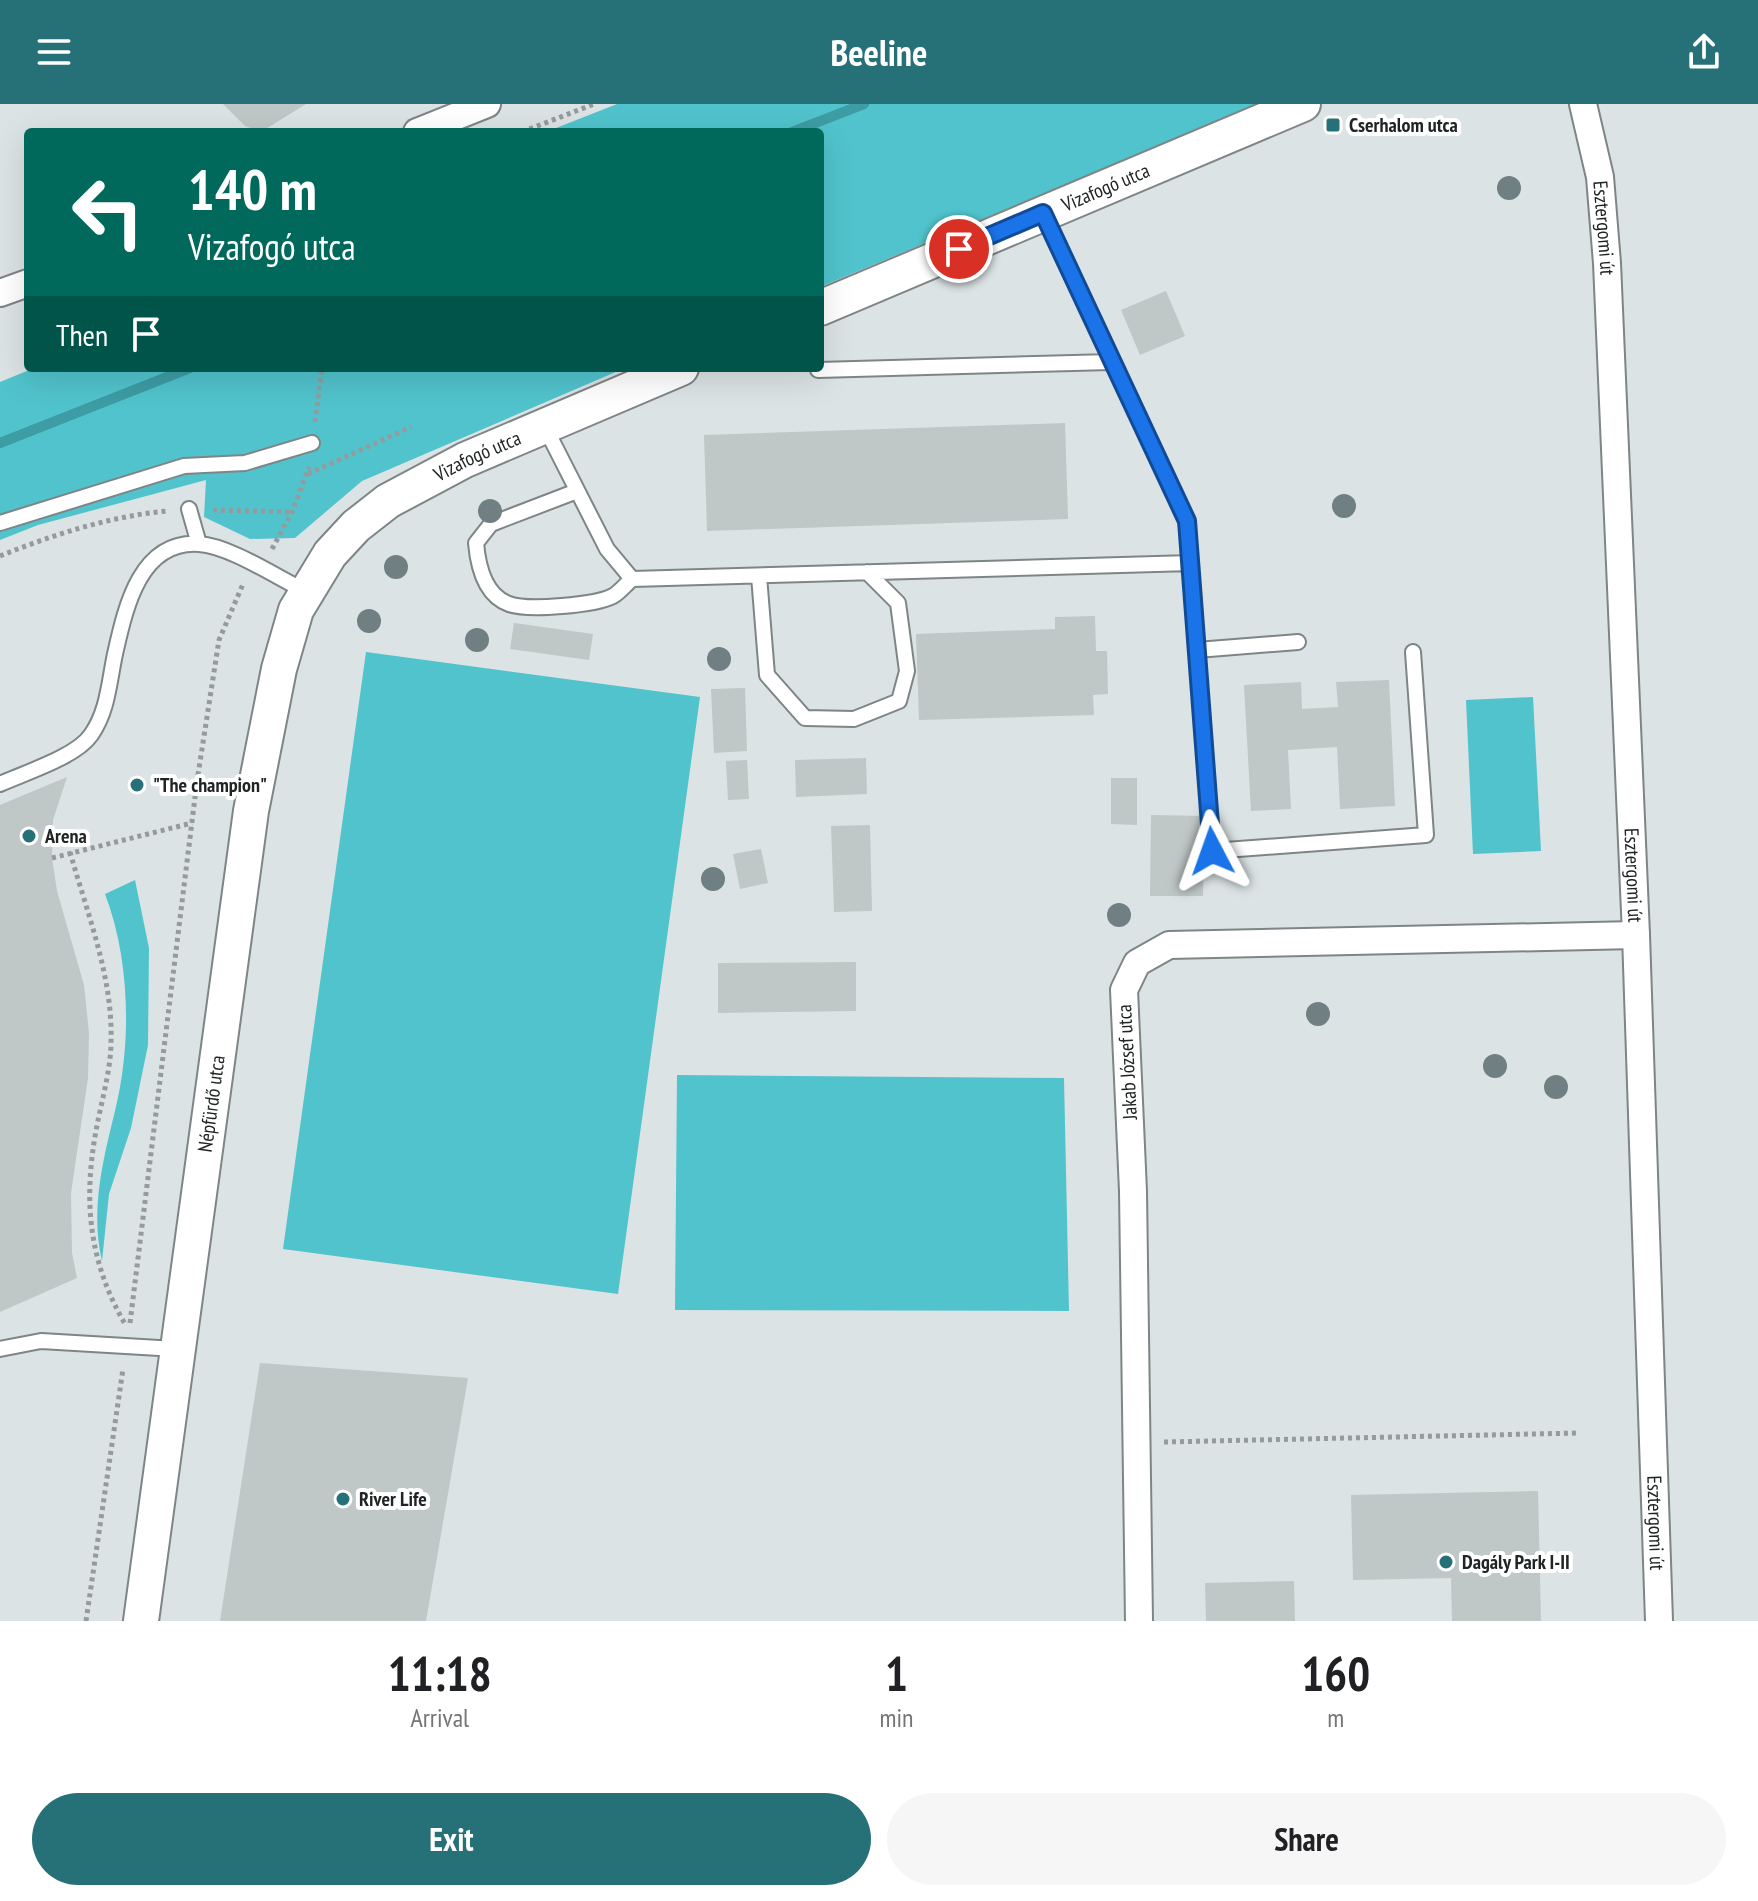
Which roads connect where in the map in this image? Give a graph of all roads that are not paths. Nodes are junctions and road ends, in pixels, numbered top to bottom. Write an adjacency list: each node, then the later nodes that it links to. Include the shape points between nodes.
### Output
1 (487, 104): 5 (street)
2 (1303, 104): 7 (street, Vizafogó utca)
3 (1574, 104): 6 (street, Esztergomi út)
4 (1583, 104): 6 (street, Esztergomi út)
5 (427, 128)
6 (1588, 131): 29 (street, Esztergomi út, via 1606,234)
7 (1043, 213): 10 (street, Vizafogó utca); 11 (lane)
8 (24, 284): 9 (street)
9 (0, 293)
10 (824, 306)
11 (1111, 362): 12 (lane); 20 (lane, via 1187,521)
12 (824, 370)
13 (672, 372): 14 (street, Vizafogó utca)
14 (544, 427): 16 (lane); 24 (street, Vizafogó utca, via 426,478 388,501 330,554)
15 (312, 443): 18 (lane, via 245,463 184,466)
16 (577, 491): 23 (lane, via 607,549); 23 (lane, via 491,524 476,543 488,588 509,604 554,607 612,597)
17 (189, 509): 19 (lane)
18 (0, 523)
19 (199, 544): 24 (lane); 28 (lane, via 168,552 141,572 107,702 90,737 63,756)
20 (1191, 563): 21 (lane); 26 (lane)
21 (867, 572): 22 (lane); 22 (lane, via 898,603 907,671 899,701 854,719 805,718 767,675)
22 (759, 576): 23 (lane)
23 (632, 579)
24 (305, 591): 31 (street, Népfürdő utca, via 279,669 251,811)
25 (1298, 642): 26 (lane)
26 (1197, 650): 27 (lane, via 1212,851 1426,835)
27 (1413, 652)
28 (0, 784)
29 (1636, 935): 33 (street, Jakab József utca, via 1169,945 1137,963 1124,990 1133,1191); 34 (street, Esztergomi út)
30 (0, 1349): 31 (lane, via 30,1341 128,1338)
31 (176, 1349): 32 (street, Népfürdő utca)
32 (141, 1621)
33 (1139, 1621)
34 (1659, 1621)

